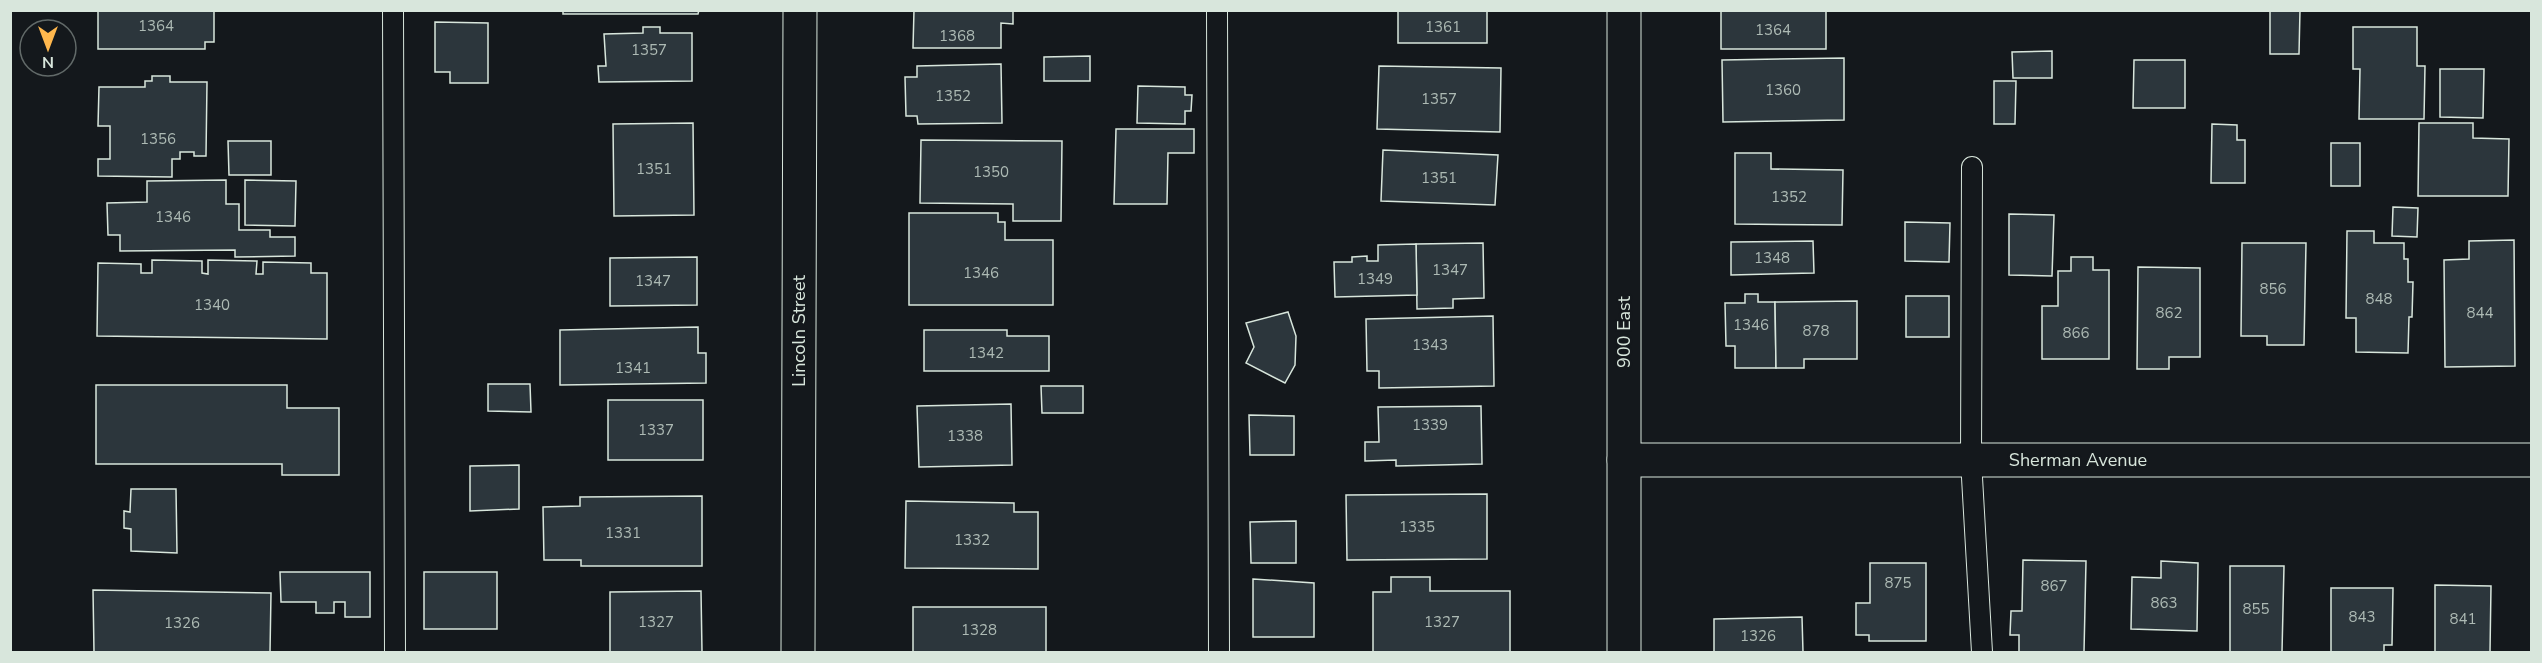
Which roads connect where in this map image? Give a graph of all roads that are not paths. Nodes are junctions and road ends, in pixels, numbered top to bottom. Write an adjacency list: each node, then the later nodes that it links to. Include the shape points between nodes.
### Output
1 (393, 10): 9 (lane)
2 (800, 10): 10 (street, Lincoln Street)
3 (1218, 10): 11 (lane)
4 (1624, 10): 6 (street, 900 East)
5 (1972, 167): 7 (lane)
6 (1624, 460): 7 (street, Sherman Avenue); 12 (street, 900 East)
7 (1971, 460): 8 (street, Sherman Avenue); 13 (lane)
8 (2532, 460)
9 (395, 652)
10 (798, 652)
11 (1219, 652)
12 (1624, 652)
13 (1982, 652)

